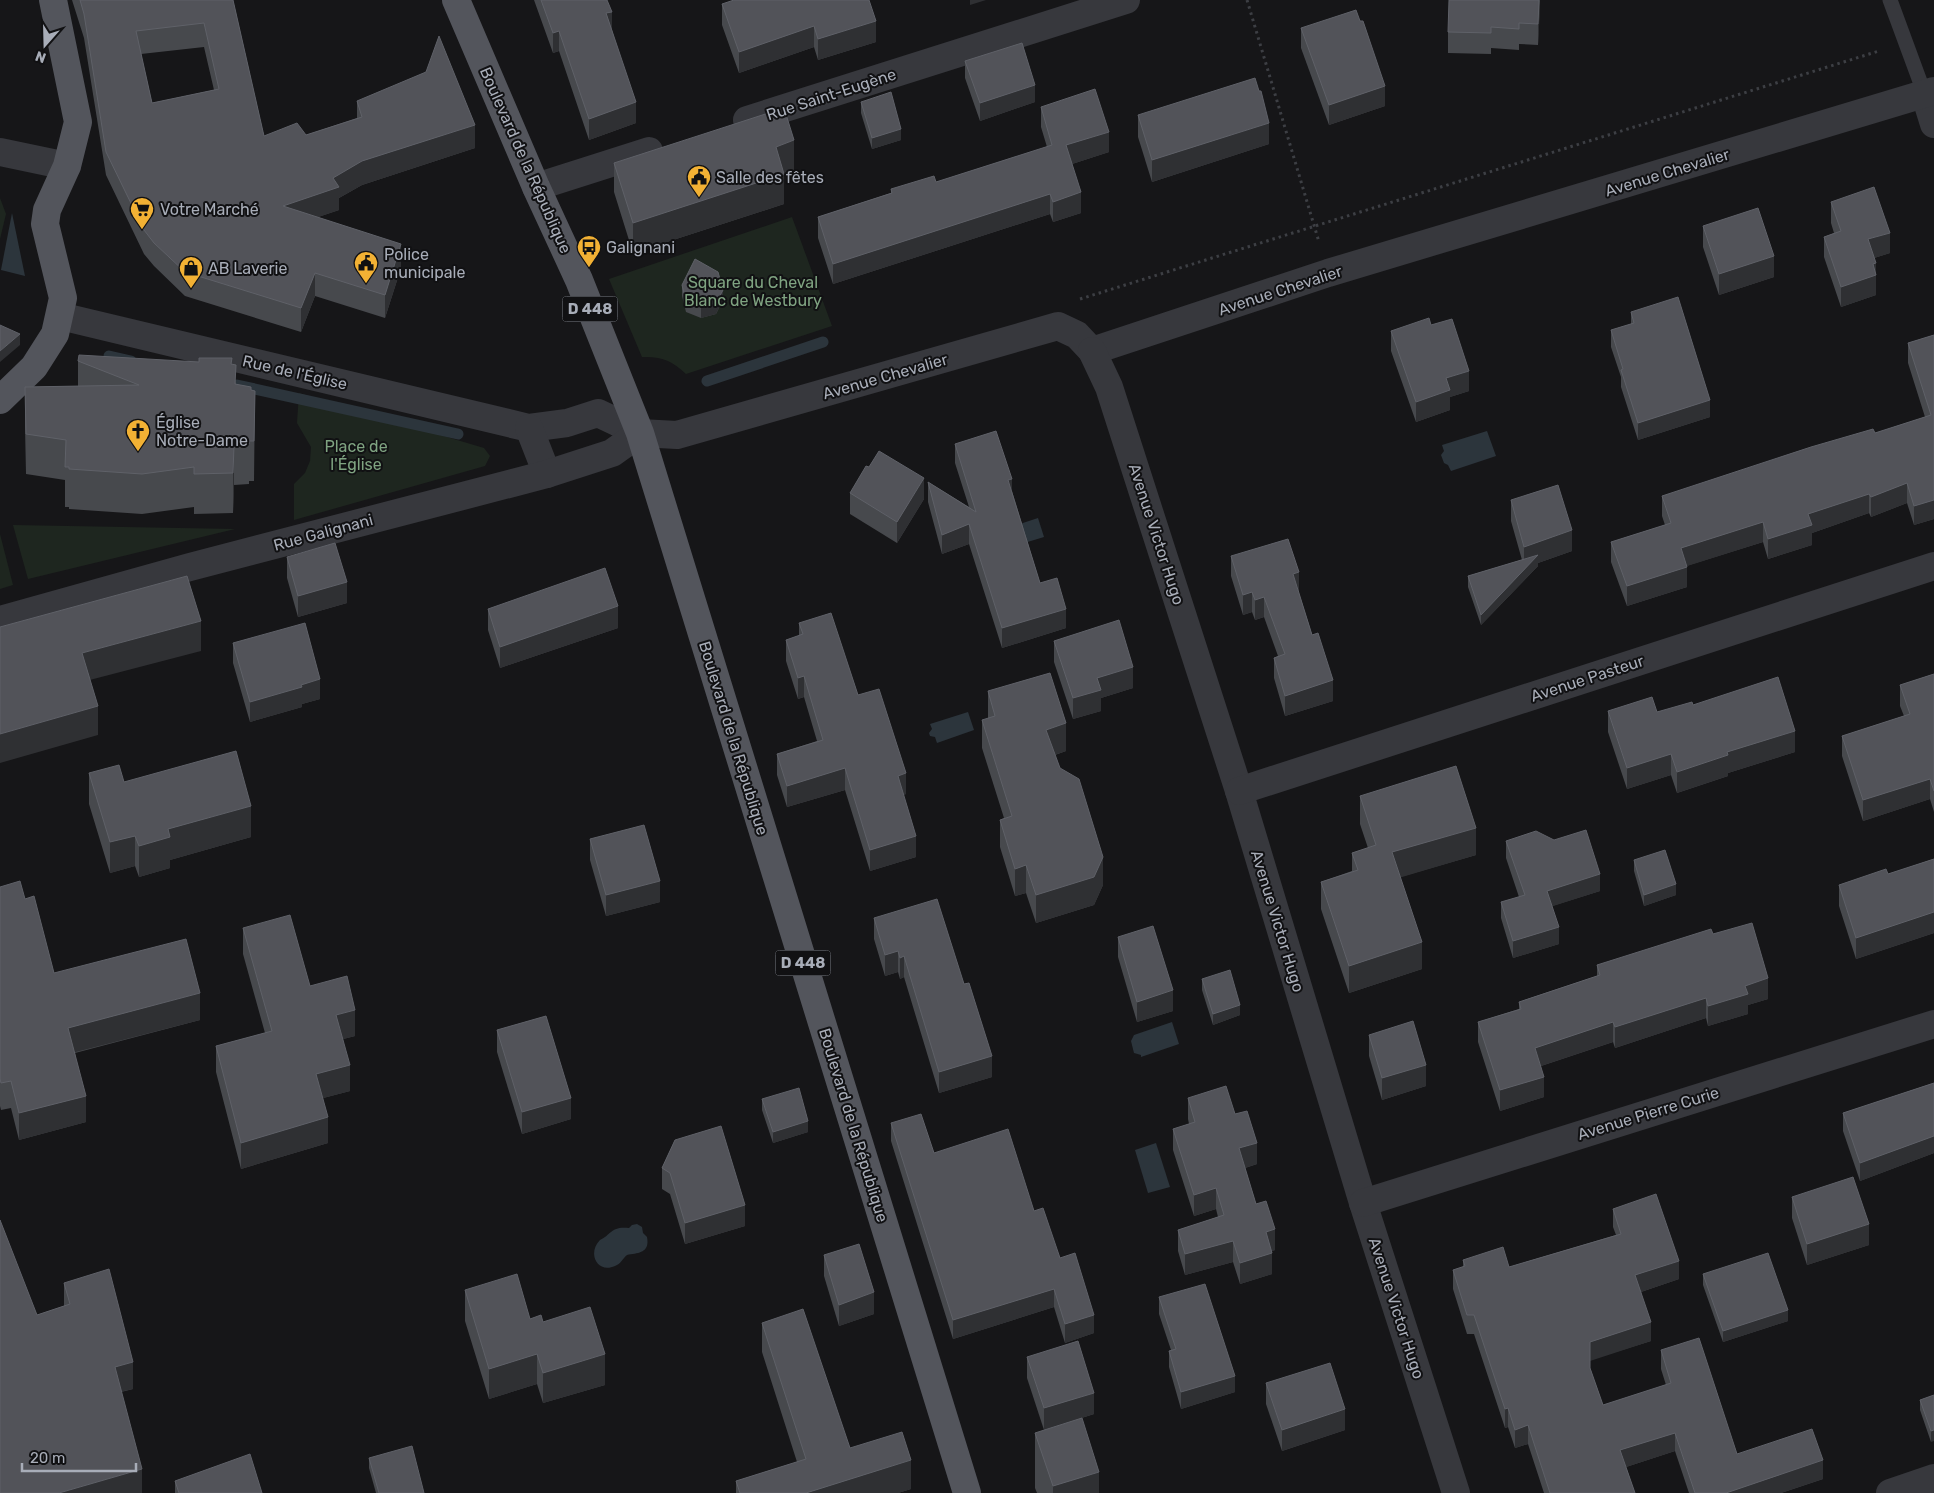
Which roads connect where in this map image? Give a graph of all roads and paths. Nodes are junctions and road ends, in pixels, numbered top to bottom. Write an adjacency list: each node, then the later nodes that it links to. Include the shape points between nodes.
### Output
1 (53, 0): 12 (main road, via 78,122)
2 (456, 0): 13 (main road, Boulevard de la République / D 448)
3 (1126, 0): 9 (street, Rue Saint-Eugène)
4 (1247, 0): 14 (path)
5 (1890, 0): 6 (lane)
6 (1906, 43): 7 (lane); 14 (path)
7 (1929, 93): 8 (street); 17 (street, Avenue Chevalier, via 1328,274)
8 (1934, 124)
9 (726, 127)
10 (669, 145): 13 (street)
11 (0, 152): 12 (street)
12 (67, 166): 15 (main road, via 47,210 45,224 63,298)
13 (536, 187): 20 (main road, Boulevard de la République / D 448, via 579,280)
14 (1315, 226): 16 (path, via 1054,307)
15 (60, 316): 18 (main road, via 55,334 34,367); 19 (street, Rue de l'Église)
16 (1058, 326): 17 (street, via 1077,335); 20 (street, Avenue Chevalier, via 704,429 678,435)
17 (1092, 352): 24 (street, Avenue Victor Hugo, via 1109,387)
18 (0, 400)
19 (529, 428): 20 (street, Rue de l'Église, via 567,423 598,413); 21 (street)
20 (640, 433): 21 (street, Rue Galignani, via 612,453); 28 (main road, Boulevard de la République / D 448)
21 (546, 474): 23 (street, Rue Galignani)
22 (1934, 566): 24 (street, Avenue Pasteur)
23 (0, 620)
24 (1240, 791): 26 (street, Avenue Victor Hugo)
25 (1934, 1024): 26 (street, Avenue Pierre Curie)
26 (1363, 1202): 29 (street, Avenue Victor Hugo)
27 (1934, 1478): 30 (street)
28 (967, 1493)
29 (1456, 1493)
30 (1890, 1493)

